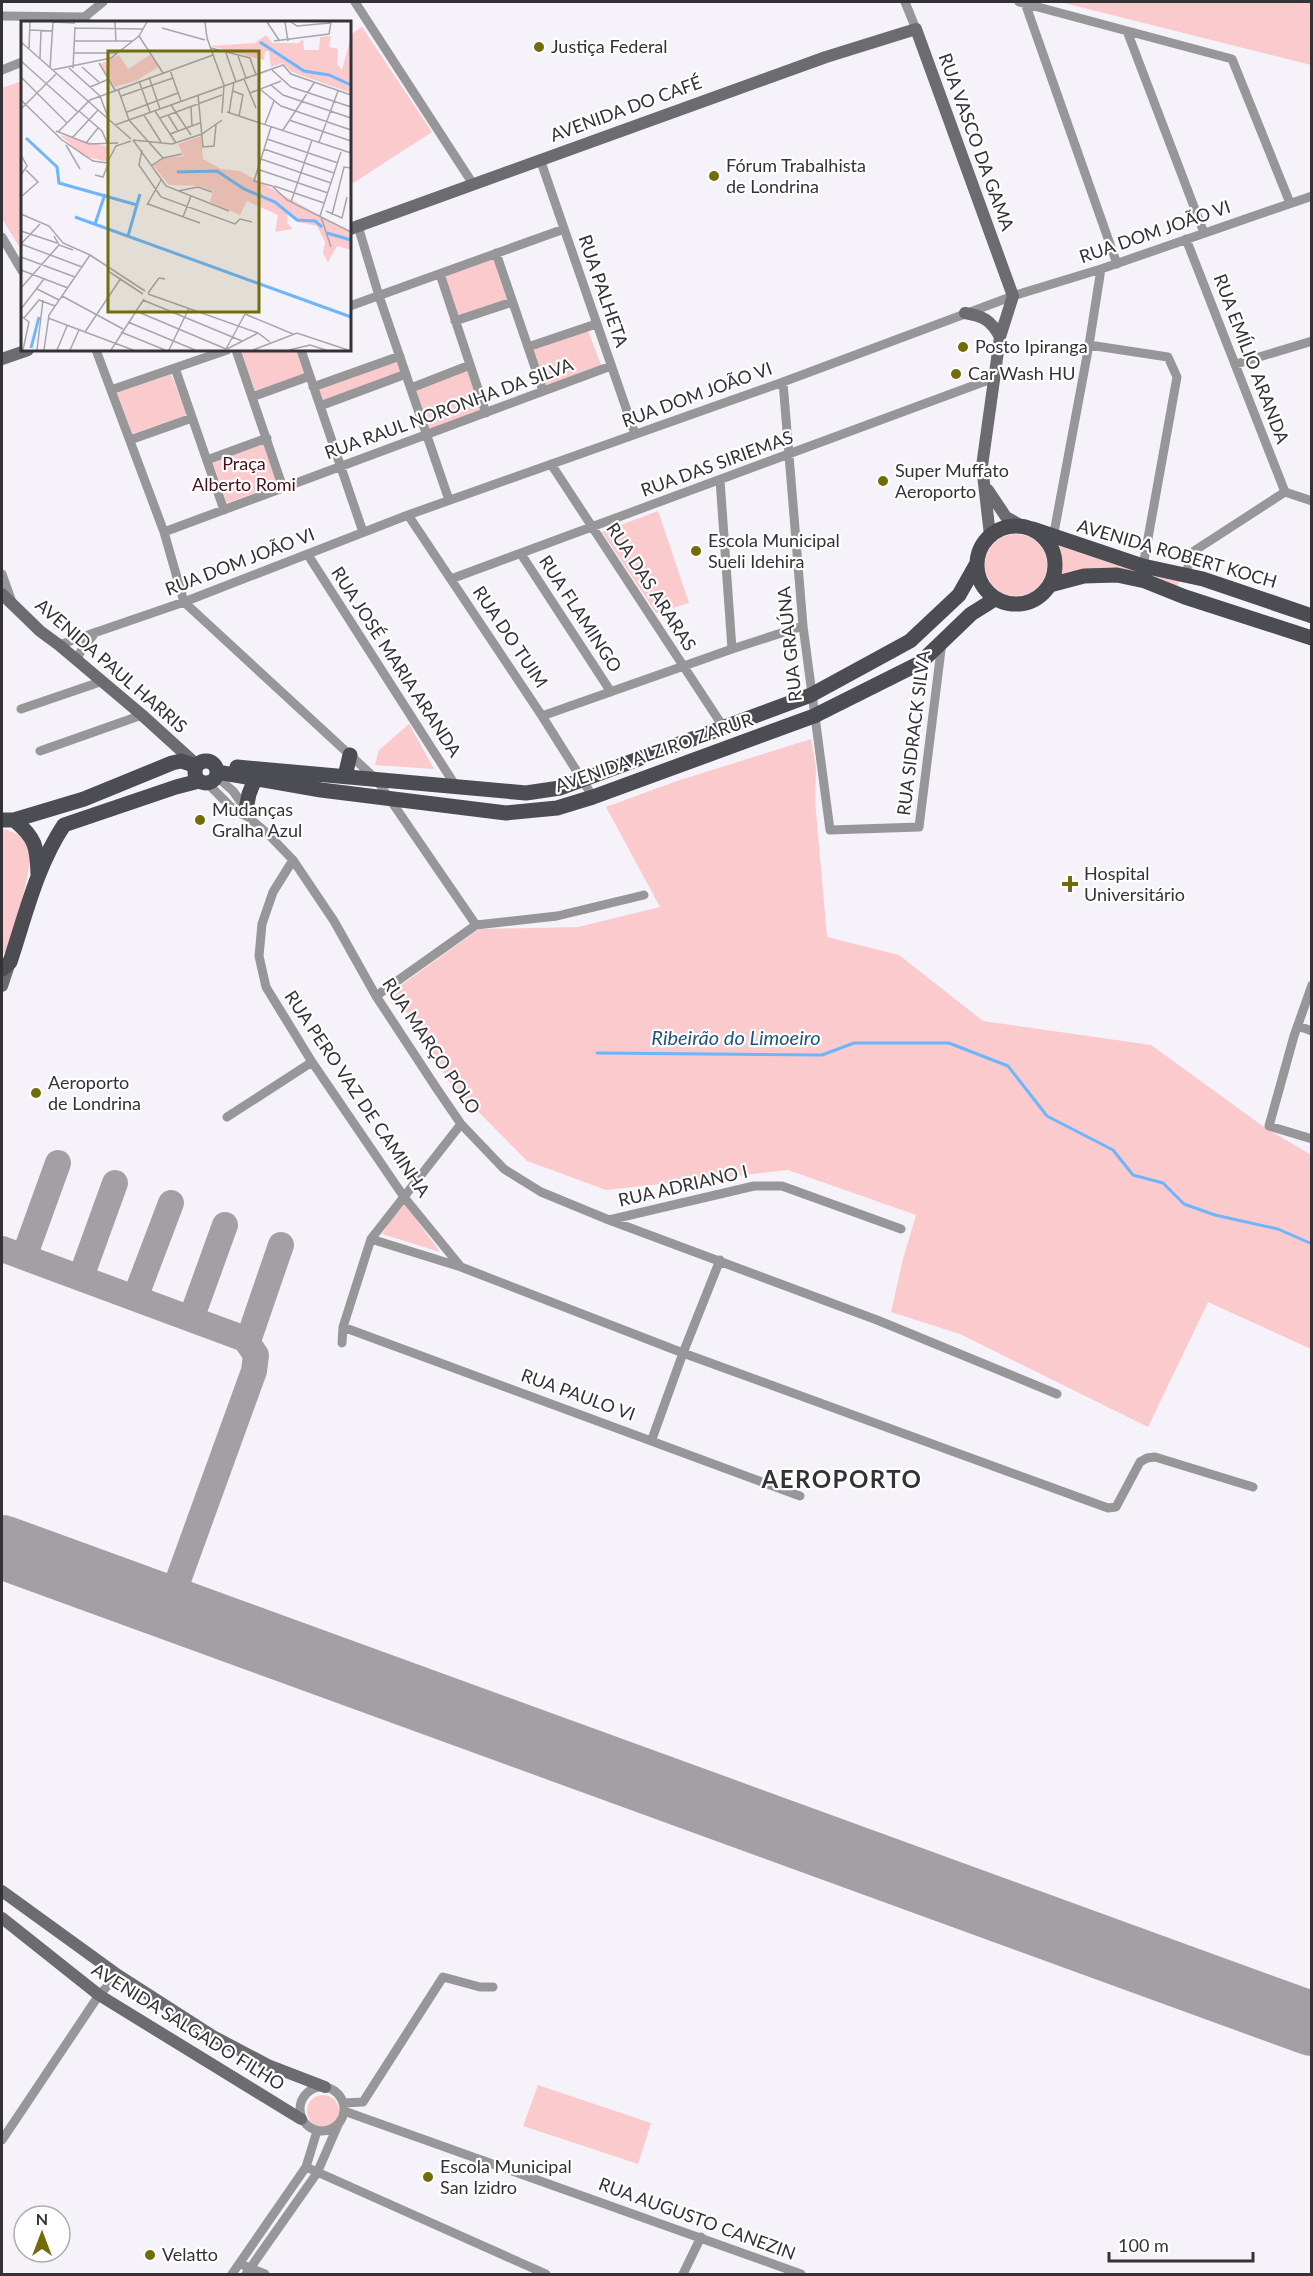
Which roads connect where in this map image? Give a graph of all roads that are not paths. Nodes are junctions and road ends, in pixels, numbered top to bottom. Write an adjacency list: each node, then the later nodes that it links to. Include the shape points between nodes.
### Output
1 (103, 2): 6 (street)
2 (356, 2): 12 (street)
3 (905, 2): 7 (street, RUA VASCO DA GAMA)
4 (1022, 2): 8 (street); 21 (street)
5 (2, 16): 6 (street)
6 (82, 20)
7 (916, 28): 11 (street, AVENIDA DO CAFÉ); 26 (street, RUA VASCO DA GAMA)
8 (1127, 31): 14 (street, via 1232,59); 17 (street)
9 (21, 62): 10 (street)
10 (2, 70)
11 (540, 159): 12 (street, AVENIDA DO CAFÉ); 16 (street, RUA PALHETA)
12 (473, 184): 15 (street, AVENIDA DO CAFÉ)
13 (1311, 196): 14 (street, RUA DOM JOÃO VI)
14 (1290, 203): 17 (street, RUA DOM JOÃO VI)
15 (354, 227): 25 (street)
16 (564, 229): 20 (street); 31 (street, RUA PALHETA)
17 (1204, 233): 18 (street, RUA DOM JOÃO VI)
18 (1186, 239): 21 (street, RUA DOM JOÃO VI); 43 (street, RUA EMÍLIO ARANDA)
19 (3, 242): 22 (street)
20 (495, 254): 24 (street); 27 (street)
21 (1117, 264): 23 (street, RUA DOM JOÃO VI)
22 (21, 269)
23 (1101, 269): 26 (street, RUA DOM JOÃO VI); 34 (street)
24 (440, 273): 25 (street); 30 (street)
25 (379, 296): 28 (street); 41 (street)
26 (1012, 296): 29 (street, RUA DOM JOÃO VI); 32 (street)
27 (512, 302): 30 (street); 35 (street)
28 (351, 306)
29 (965, 313): 32 (street, via 989,320); 50 (street, RUA DOM JOÃO VI)
30 (456, 321): 44 (street)
31 (597, 324): 35 (street); 45 (street, RUA PALHETA)
32 (1000, 337): 49 (street)
33 (1311, 341): 43 (street)
34 (1089, 345): 80 (street); 84 (street, via 1168,357 1177,377)
35 (528, 347): 54 (street)
36 (25, 351): 42 (street)
37 (96, 351): 53 (street)
38 (224, 351): 46 (street)
39 (236, 351): 55 (street)
40 (301, 351): 48 (street)
41 (400, 356): 47 (street); 51 (street)
42 (2, 359)
43 (1236, 364): 70 (street, RUA EMÍLIO ARANDA)
44 (470, 365): 52 (street); 57 (street)
45 (611, 366): 54 (street, RUA RAUL NORONHA DA SILVA); 60 (street, RUA PALHETA)
46 (175, 368): 53 (street); 58 (street)
47 (406, 374): 52 (street); 56 (street)
48 (309, 376): 51 (street); 55 (street)
49 (994, 378): 63 (street, RUA DAS SIRIEMAS); 68 (street)
50 (783, 382): 60 (street, RUA DOM JOÃO VI); 63 (street, RUA GRAÚNA)
51 (313, 387): 56 (street)
52 (411, 388): 59 (street)
53 (111, 390): 62 (street)
54 (543, 392): 57 (street, RUA RAUL NORONHA DA SILVA)
55 (252, 397): 61 (street)
56 (320, 406): 66 (street)
57 (486, 413): 59 (street, RUA RAUL NORONHA DA SILVA)
58 (192, 418): 62 (street); 64 (street)
59 (427, 434): 66 (street, RUA RAUL NORONHA DA SILVA); 71 (street)
60 (635, 434): 65 (street, RUA DOM JOÃO VI)
61 (267, 438): 64 (street); 69 (street)
62 (130, 440): 77 (street)
63 (789, 454): 67 (street, RUA DAS SIRIEMAS); 96 (street, RUA GRAÚNA)
64 (207, 460): 73 (street)
65 (551, 464): 71 (street, RUA DOM JOÃO VI); 75 (street, RUA DAS ARARAS)
66 (340, 467): 69 (street, RUA RAUL NORONHA DA SILVA); 78 (street)
67 (720, 480): 75 (street, RUA DAS SIRIEMAS); 101 (street)
68 (983, 481): 76 (street, AVENIDA ROBERT KOCH, via 1006,517); 79 (street)
69 (284, 488): 73 (street, RUA RAUL NORONHA DA SILVA)
70 (1285, 492): 72 (street); 86 (street, via 1194,551)
71 (449, 500): 74 (street, RUA DOM JOÃO VI)
72 (1311, 501)
73 (224, 510): 77 (street, RUA RAUL NORONHA DA SILVA)
74 (408, 515): 78 (street, RUA DOM JOÃO VI); 87 (street, RUA DO TUIM)
75 (592, 527): 81 (street, RUA DAS SIRIEMAS); 103 (street, RUA DAS ARARAS)
76 (1027, 528): 79 (main road, via 1000,529); 80 (main road, AVENIDA ROBERT KOCH); 89 (main road, via 1047,542 1055,560)
77 (164, 532): 93 (street)
78 (363, 532): 82 (street, RUA DOM JOÃO VI)
79 (990, 535): 83 (main road, via 982,543)
80 (1053, 538): 84 (main road, AVENIDA ROBERT KOCH)
81 (521, 554): 87 (street, RUA DAS SIRIEMAS); 105 (street, RUA FLAMINGO)
82 (308, 555): 93 (street, RUA DOM JOÃO VI); 120 (street, RUA JOSÉ MARIA ARANDA)
83 (976, 566): 92 (main road, via 978,578); 106 (main road, AVENIDA ALZIRO ZARUR, via 959,595 910,641)
84 (1143, 566): 86 (main road, AVENIDA ROBERT KOCH)
85 (2, 574): 94 (street)
86 (1186, 575): 88 (main road, AVENIDA ROBERT KOCH); 91 (main road)
87 (451, 579): 109 (street, RUA DO TUIM)
88 (1203, 579): 91 (main road); 95 (main road, AVENIDA ROBERT KOCH)
89 (1050, 585): 91 (main road, AVENIDA ROBERT KOCH, via 1084,576 1117,575); 92 (main road, via 1036,598 1019,604)
90 (2, 594): 94 (street, AVENIDA PAUL HARRIS)
91 (1191, 598): 98 (main road, AVENIDA ROBERT KOCH)
92 (995, 599): 99 (main road, AVENIDA ALZIRO ZARUR, via 971,614)
93 (184, 602): 97 (street, RUA DOM JOÃO VI); 113 (street)
94 (13, 605): 100 (street, AVENIDA PAUL HARRIS)
95 (1311, 616)
96 (802, 626): 101 (street); 106 (street, RUA GRAÚNA)
97 (96, 632): 100 (street, RUA DOM JOÃO VI); 102 (street)
98 (1311, 638)
99 (942, 642): 110 (main road, AVENIDA ALZIRO ZARUR, via 920,663); 127 (street, RUA SIDRACK SILVA, via 919,827)
100 (59, 645): 102 (street, AVENIDA PAUL HARRIS)
101 (732, 649): 103 (street)
102 (77, 660): 104 (street, AVENIDA PAUL HARRIS)
103 (684, 667): 105 (street); 111 (street, RUA DAS ARARAS)
104 (103, 681): 107 (street); 108 (street, AVENIDA PAUL HARRIS)
105 (611, 692): 109 (street)
106 (812, 694): 110 (street, RUA GRAÚNA); 111 (main road, AVENIDA ALZIRO ZARUR)
107 (21, 709)
108 (142, 715): 112 (street); 114 (street, AVENIDA PAUL HARRIS)
109 (542, 716): 119 (street, RUA DO TUIM)
110 (814, 716): 122 (main road, AVENIDA ALZIRO ZARUR); 127 (street, RUA GRAÚNA)
111 (724, 728): 119 (main road, AVENIDA ALZIRO ZARUR)
112 (40, 751)
113 (350, 755): 116 (main road); 118 (street)
114 (197, 765): 115 (main road, via 195,776); 123 (main road, via 172,763)
115 (211, 776): 116 (main road, AVENIDA ALZIRO ZARUR); 117 (main road, AVENIDA ALZIRO ZARUR); 124 (street, RUA MARÇO POLO, via 235,811); 125 (main road)
116 (345, 776): 118 (main road, AVENIDA ALZIRO ZARUR)
117 (255, 779): 121 (main road, AVENIDA ALZIRO ZARUR); 124 (main road)
118 (376, 779): 120 (main road, AVENIDA ALZIRO ZARUR); 121 (street)
119 (581, 780): 120 (main road, AVENIDA ALZIRO ZARUR, via 526,793); 122 (street, RUA DO TUIM)
120 (457, 788)
121 (388, 798): 122 (main road, AVENIDA ALZIRO ZARUR, via 506,813 557,808); 131 (street)
122 (593, 798)
123 (84, 799): 125 (main road); 126 (main road)
124 (247, 813): 128 (street, RUA MARÇO POLO)
125 (90, 816): 129 (main road, via 64,825)
126 (8, 820): 129 (main road, via 36,845)
127 (830, 831)
128 (293, 860): 135 (street, RUA MARÇO POLO, via 334,921); 138 (street, RUA PERO VAZ DE CAMINHA, via 273,892 262,924 259,956 266,987)
129 (39, 877): 132 (main road)
130 (644, 895): 131 (street, via 557,916)
131 (476, 926): 135 (street)
132 (6, 966): 134 (street)
133 (1311, 985): 136 (street)
134 (2, 986)
135 (376, 996): 140 (street, RUA MARÇO POLO)
136 (1298, 1026): 137 (street); 141 (street, via 1269,1126)
137 (1311, 1031)
138 (312, 1062): 139 (street); 142 (street, RUA PERO VAZ DE CAMINHA)
139 (227, 1117)
140 (461, 1124): 142 (street); 143 (street, RUA MARÇO POLO, via 504,1169 541,1192)
141 (1311, 1139)
142 (404, 1197): 145 (street); 147 (street, RUA PERO VAZ DE CAMINHA)
143 (609, 1220): 144 (street, RUA ADRIANO I, via 754,1186 782,1186); 146 (street, RUA MARÇO POLO)
144 (901, 1229)
145 (371, 1239): 147 (street); 148 (street)
146 (720, 1260): 150 (street); 151 (street, RUA MARÇO POLO)
147 (461, 1268): 150 (street)
148 (343, 1327): 149 (street); 152 (street, RUA PAULO VI)
149 (342, 1342)
150 (682, 1353): 152 (street); 153 (street, via 1108,1508 1116,1508 1140,1462 1147,1458 1155,1457)
151 (1057, 1394)
152 (651, 1439): 154 (street, RUA PAULO VI)
153 (1253, 1487)
154 (800, 1496)
155 (2, 1891): 157 (street, AVENIDA SALGADO FILHO)
156 (2, 1918): 159 (street, AVENIDA SALGADO FILHO)
157 (118, 1975): 159 (street); 160 (street, AVENIDA SALGADO FILHO, via 213,2036 268,2065)
158 (493, 1987): 161 (street, via 443,1977 363,2102)
159 (99, 1995): 162 (street, AVENIDA SALGADO FILHO); 165 (street)
160 (325, 2087): 161 (street, via 337,2092); 162 (street, via 312,2089 302,2098)
161 (344, 2107): 163 (street); 168 (street, RUA AUGUSTO CANEZIN)
162 (301, 2119): 164 (street)
163 (338, 2125): 164 (street); 167 (street)
164 (317, 2131): 166 (street)
165 (2, 2140)
166 (306, 2167): 167 (street); 169 (street)
167 (317, 2173): 170 (street); 173 (street)
168 (701, 2237): 174 (street); 175 (street, RUA AUGUSTO CANEZIN)
169 (240, 2263): 170 (street); 171 (street)
170 (248, 2272): 172 (street)
171 (232, 2274)
172 (265, 2274)
173 (546, 2274)
174 (683, 2274)
175 (801, 2274)

